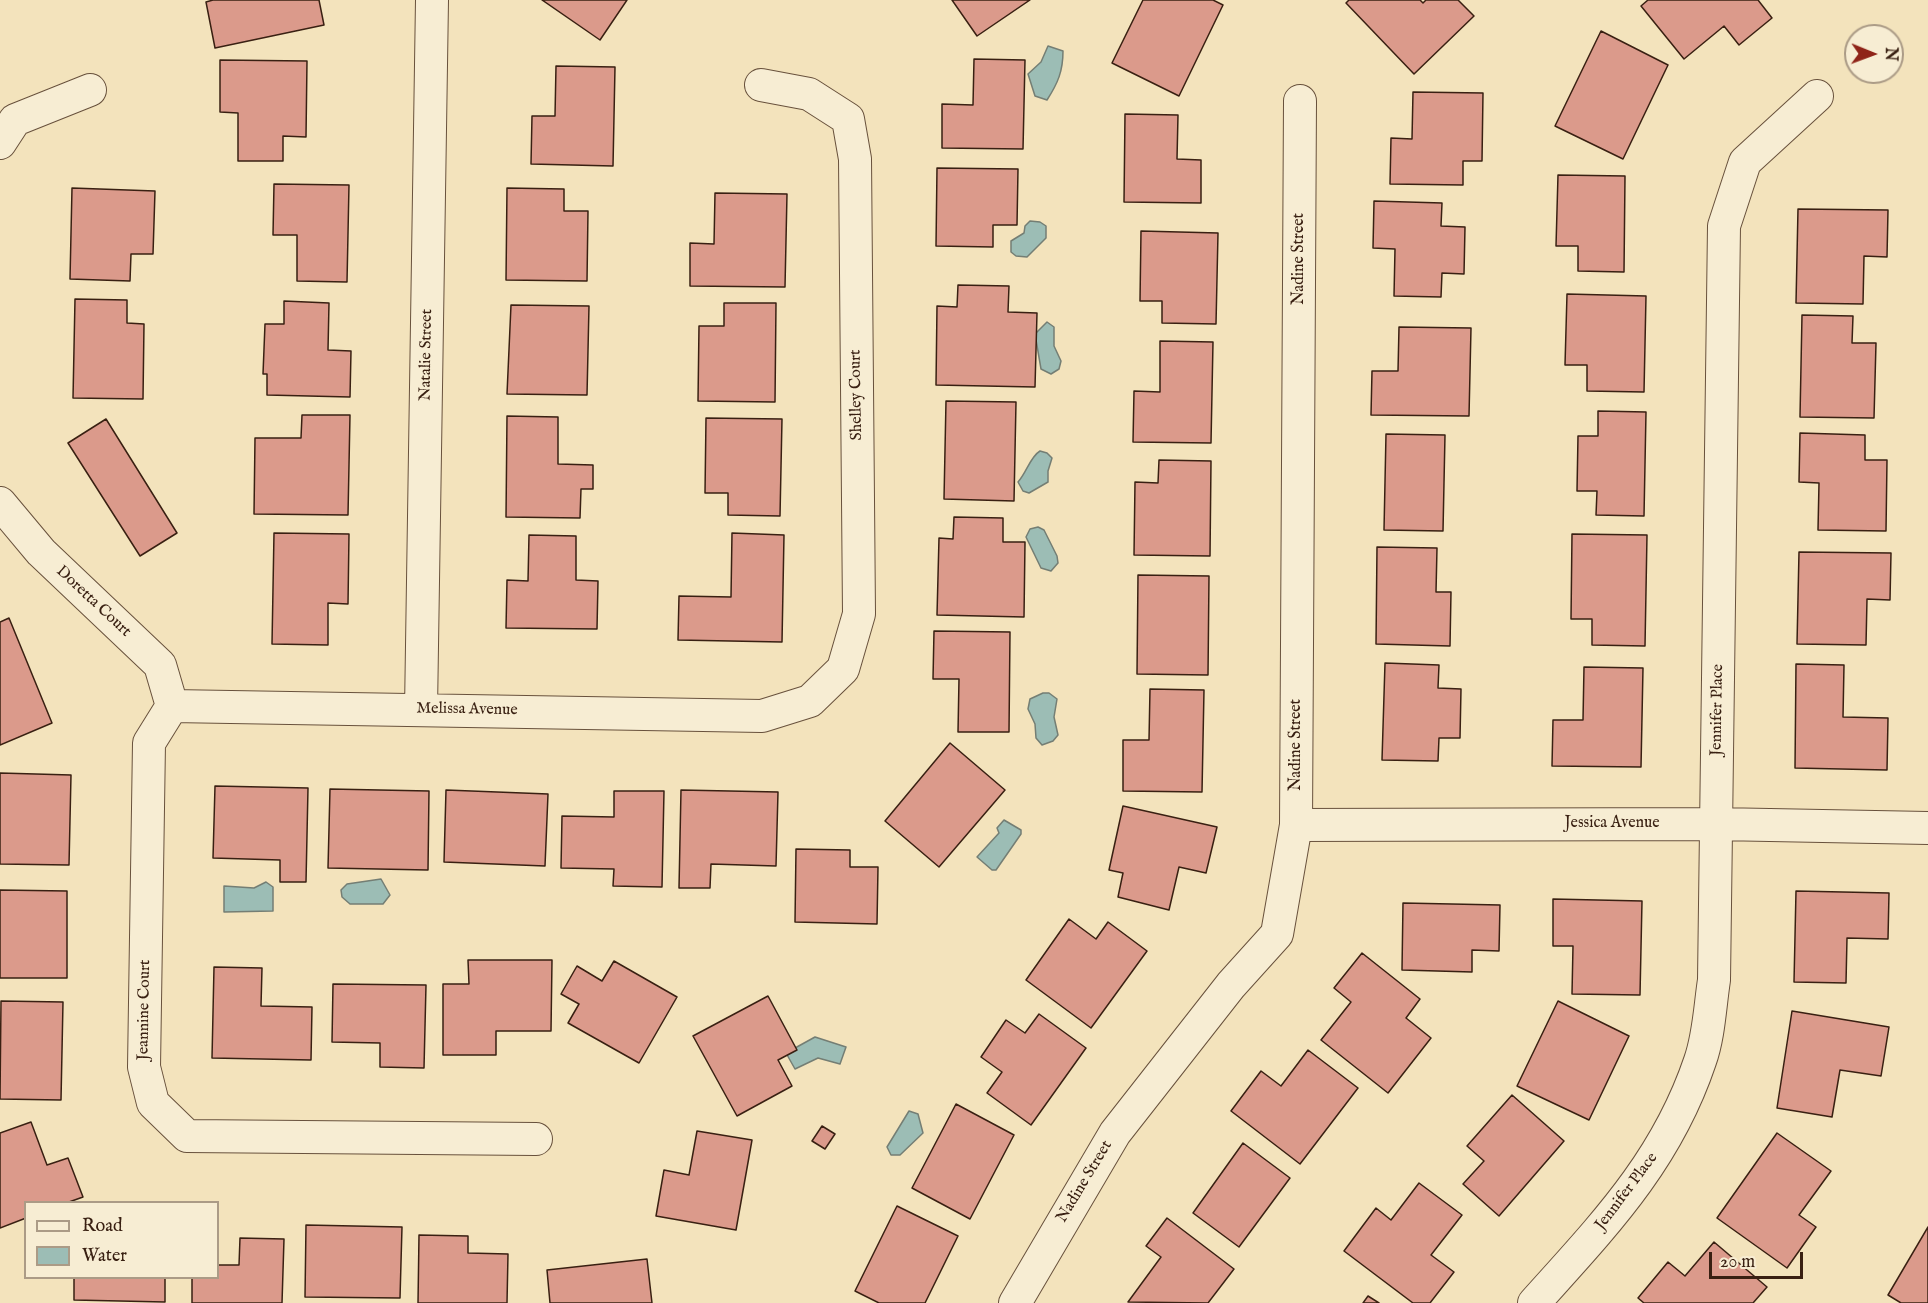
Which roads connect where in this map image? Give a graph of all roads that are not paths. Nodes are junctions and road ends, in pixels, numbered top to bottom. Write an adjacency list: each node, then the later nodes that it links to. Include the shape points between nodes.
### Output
1 (432, 0): 9 (street, Natalie Street)
2 (761, 85): 10 (street, Shelley Court, via 809,94 848,119 855,159 859,614 843,669 810,701)
3 (90, 90): 6 (street, via 15,120)
4 (1817, 96): 11 (street, Jennifer Place, via 1745,162 1724,226)
5 (1300, 101): 12 (street, Nadine Street)
6 (0, 143)
7 (0, 503): 8 (street, Doretta Court, via 41,552 160,665)
8 (172, 706): 9 (street, Melissa Avenue); 14 (street, Jeannine Court, via 149,742 144,1067 153,1103 188,1137)
9 (421, 710): 10 (street, Melissa Avenue)
10 (762, 716)
11 (1717, 824): 12 (street, Jessica Avenue); 13 (street, Jessica Avenue); 16 (street, Jennifer Place, via 1714,980 1701,1059 1668,1139 1615,1214)
12 (1296, 825): 15 (street, Nadine Street, via 1277,934 1115,1133)
13 (1928, 828)
14 (536, 1139)
15 (1015, 1303)
16 (1534, 1303)

